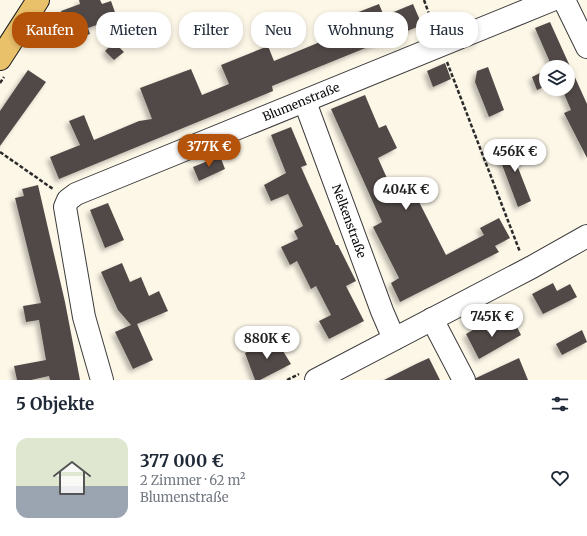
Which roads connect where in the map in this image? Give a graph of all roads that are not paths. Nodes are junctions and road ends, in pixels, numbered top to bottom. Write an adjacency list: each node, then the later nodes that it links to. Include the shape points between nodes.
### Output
1 (38, 0): 5 (main road)
2 (552, 0): 6 (street, Blumenstraße, via 440,44)
3 (564, 0): 4 (street)
4 (587, 47)
5 (0, 58)
6 (305, 102): 9 (street, Nelkenstraße); 10 (street, Blumenstraße, via 76,194 68,200 65,207 84,317)
7 (587, 236): 8 (street)
8 (432, 319): 9 (street); 12 (street)
9 (394, 339): 11 (street)
10 (102, 380)
11 (316, 380)
12 (464, 380)

